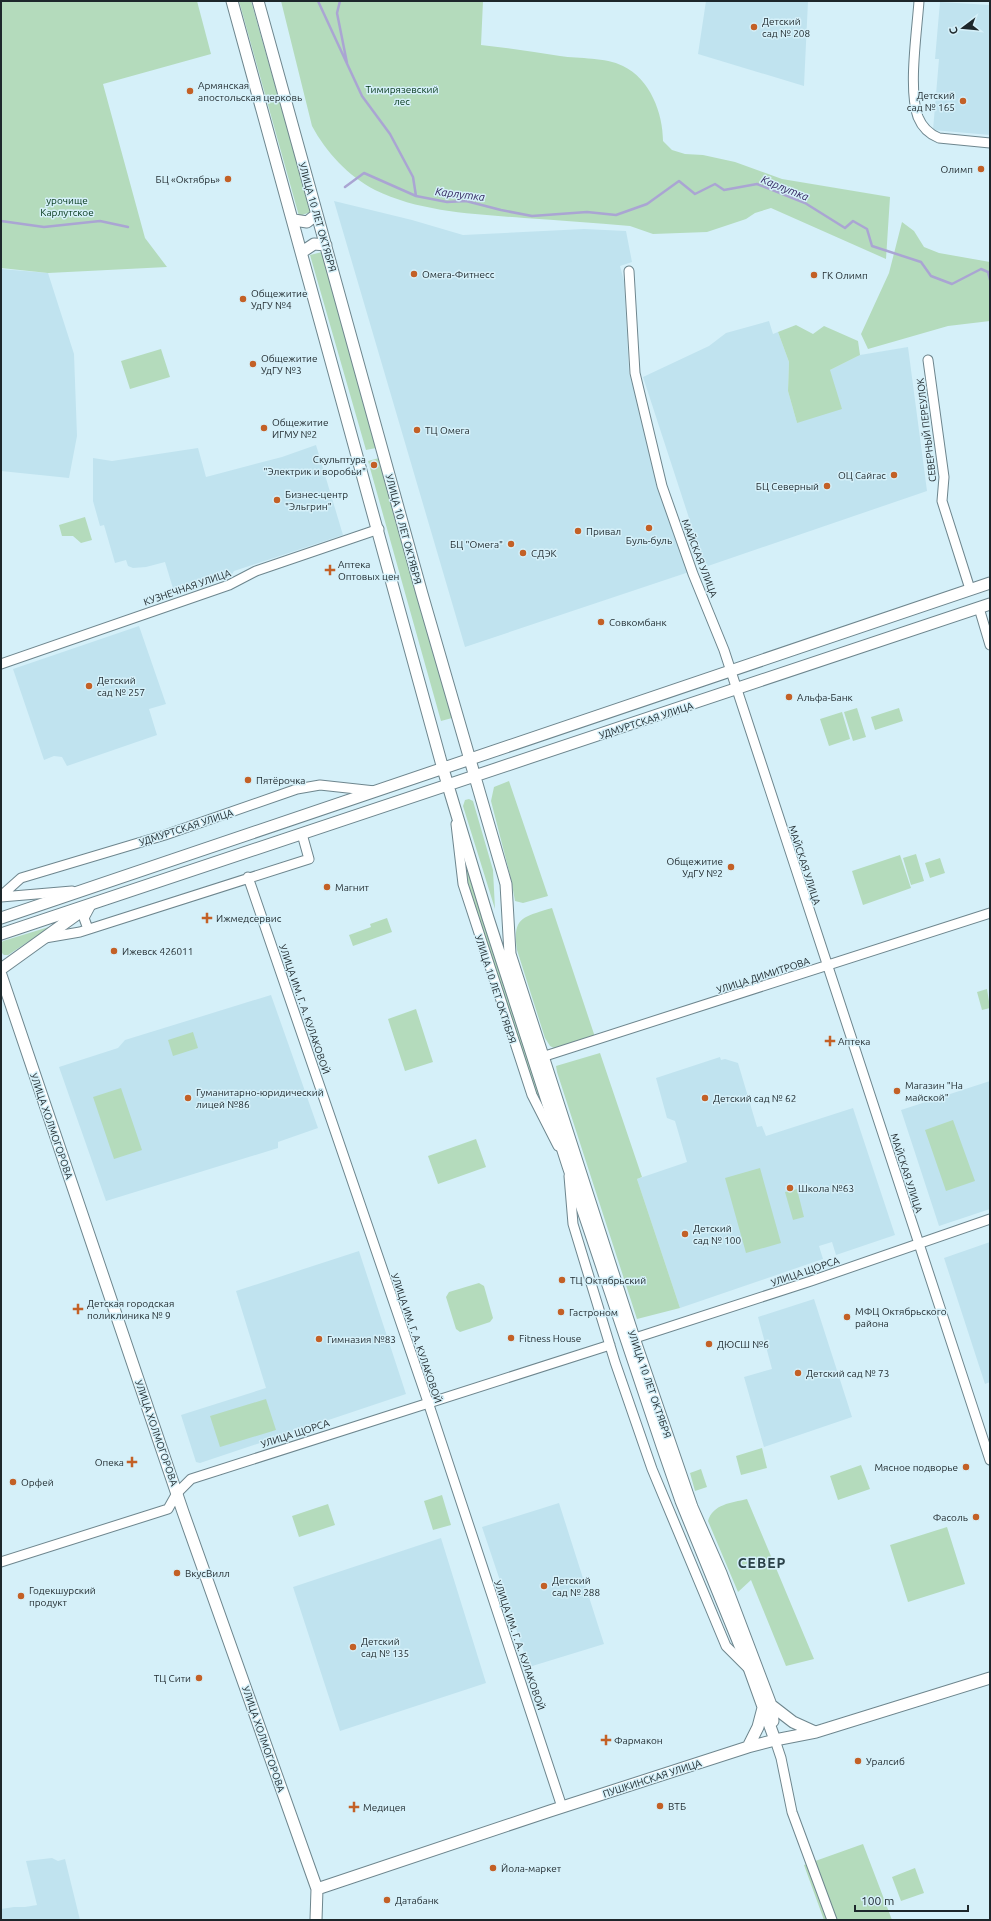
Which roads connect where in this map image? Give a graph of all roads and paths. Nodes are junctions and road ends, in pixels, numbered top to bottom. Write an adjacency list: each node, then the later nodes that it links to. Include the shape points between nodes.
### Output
1 (232, 1): 6 (main road, УЛИЦА 10 ЛЕТ ОКТЯБРЯ)
2 (258, 1): 5 (main road, УЛИЦА 10 ЛЕТ ОКТЯБРЯ)
3 (919, 1): 4 (street, via 913,83 917,116 925,128 939,138)
4 (990, 143)
5 (317, 214): 6 (main road, via 307,222); 7 (main road, УЛИЦА 10 ЛЕТ ОКТЯБРЯ)
6 (294, 220): 8 (main road, УЛИЦА 10 ЛЕТ ОКТЯБРЯ)
7 (326, 245): 8 (main road, via 314,244); 21 (main road, УЛИЦА 10 ЛЕТ ОКТЯБРЯ)
8 (302, 252): 11 (main road, УЛИЦА 10 ЛЕТ ОКТЯБРЯ)
9 (629, 271): 18 (street, МАЙСКАЯ УЛИЦА, via 635,373 662,486)
10 (928, 360): 13 (street, СЕВЕРНЫЙ ПЕРЕУЛОК, via 944,477 942,501)
11 (378, 529): 17 (street, КУЗНЕЧНАЯ УЛИЦА, via 256,571 229,585); 22 (main road, УЛИЦА 10 ЛЕТ ОКТЯБРЯ)
12 (990, 583): 13 (main road, УДМУРТСКАЯ УЛИЦА)
13 (970, 589): 16 (main road, УДМУРТСКАЯ УЛИЦА)
14 (985, 606): 15 (street); 19 (main road, УДМУРТСКАЯ УЛИЦА)
15 (990, 645)
16 (769, 659): 18 (main road, УДМУРТСКАЯ УЛИЦА); 19 (main road, via 767,669)
17 (1, 664)
18 (730, 672): 20 (street, МАЙСКАЯ УЛИЦА); 21 (main road, УДМУРТСКАЯ УЛИЦА)
19 (776, 676): 20 (main road, УДМУРТСКАЯ УЛИЦА)
20 (736, 690): 23 (main road, УДМУРТСКАЯ УЛИЦА); 37 (street, МАЙСКАЯ УЛИЦА)
21 (470, 760): 22 (main road, УДМУРТСКАЯ УЛИЦА); 23 (main road, УЛИЦА 10 ЛЕТ ОКТЯБРЯ)
22 (443, 769): 24 (main road, УЛИЦА 10 ЛЕТ ОКТЯБРЯ); 25 (main road, УДМУРТСКАЯ УЛИЦА)
23 (474, 777): 24 (main road, УДМУРТСКАЯ УЛИЦА); 40 (main road, УЛИЦА 10 ЛЕТ ОКТЯБРЯ, via 506,884 510,954)
24 (448, 785): 26 (main road, УЛИЦА 10 ЛЕТ ОКТЯБРЯ); 27 (main road, УДМУРТСКАЯ УЛИЦА)
25 (379, 791): 29 (main road, УДМУРТСКАЯ УЛИЦА); 30 (street, УДМУРТСКАЯ УЛИЦА, via 320,785 297,790 165,835 21,878)
26 (454, 803): 40 (main road, УЛИЦА 10 ЛЕТ ОКТЯБРЯ, via 488,918); 41 (street, УЛИЦА 10 ЛЕТ ОКТЯБРЯ, via 463,884 532,1095)
27 (302, 834): 28 (street, via 309,859); 31 (main road, УДМУРТСКАЯ УЛИЦА)
28 (248, 877): 34 (street); 46 (street, УЛИЦА ИМ. Г. А. КУЛАКОВОЙ)
29 (85, 890): 30 (street); 33 (main road, УДМУРТСКАЯ УЛИЦА)
30 (1, 896)
31 (91, 904): 34 (street, via 84,918); 35 (main road, УДМУРТСКАЯ УЛИЦА); 36 (main road)
32 (990, 914): 37 (street, УЛИЦА ДИМИТРОВА)
33 (1, 918)
34 (88, 929): 36 (street)
35 (1, 934)
36 (45, 938): 38 (main road)
37 (827, 966): 40 (street, УЛИЦА ДИМИТРОВА); 43 (street, МАЙСКАЯ УЛИЦА)
38 (1, 969)
39 (1, 975): 49 (main road, УЛИЦА ХОЛМОГОРОВА)
40 (538, 1058): 41 (main road, УЛИЦА 10 ЛЕТ ОКТЯБРЯ); 44 (main road, УЛИЦА 10 ЛЕТ ОКТЯБРЯ)
41 (568, 1166): 44 (main road, УЛИЦА 10 ЛЕТ ОКТЯБРЯ); 45 (street, УЛИЦА 10 ЛЕТ ОКТЯБРЯ, via 573,1224)
42 (990, 1219): 43 (street, УЛИЦА ЩОРСА)
43 (918, 1243): 44 (street, УЛИЦА ЩОРСА); 47 (street, МАЙСКАЯ УЛИЦА)
44 (630, 1340): 54 (main road, УЛИЦА 10 ЛЕТ ОКТЯБРЯ, via 681,1501); 56 (main road, УЛИЦА 10 ЛЕТ ОКТЯБРЯ, via 692,1507 721,1573)
45 (610, 1345): 46 (street, УЛИЦА ЩОРСА); 54 (street, УЛИЦА 10 ЛЕТ ОКТЯБРЯ, via 652,1470 726,1646)
46 (428, 1402): 48 (street, УЛИЦА ЩОРСА); 60 (street, УЛИЦА ИМ. Г. А. КУЛАКОВОЙ)
47 (990, 1460)
48 (191, 1479): 49 (street); 50 (street, УЛИЦА ЩОРСА)
49 (173, 1482): 50 (main road, УЛИЦА ХОЛМОГОРОВА)
50 (177, 1494): 51 (street, УЛИЦА ЩОРСА); 52 (main road, УЛИЦА ХОЛМОГОРОВА)
51 (168, 1509): 52 (street); 53 (street)
52 (183, 1512): 61 (main road, УЛИЦА ХОЛМОГОРОВА)
53 (1, 1562)
54 (749, 1668): 56 (main road, УЛИЦА 10 ЛЕТ ОКТЯБРЯ)
55 (990, 1678): 57 (main road, ПУШКИНСКАЯ УЛИЦА)
56 (767, 1706): 57 (main road); 58 (main road); 59 (main road)
57 (816, 1732): 58 (main road, ПУШКИНСКАЯ УЛИЦА)
58 (775, 1740): 59 (main road, ПУШКИНСКАЯ УЛИЦА); 63 (street, via 792,1812)
59 (748, 1747): 60 (main road, ПУШКИНСКАЯ УЛИЦА)
60 (562, 1807): 61 (main road, ПУШКИНСКАЯ УЛИЦА)
61 (317, 1889): 62 (main road)
62 (316, 1920)
63 (832, 1920)

